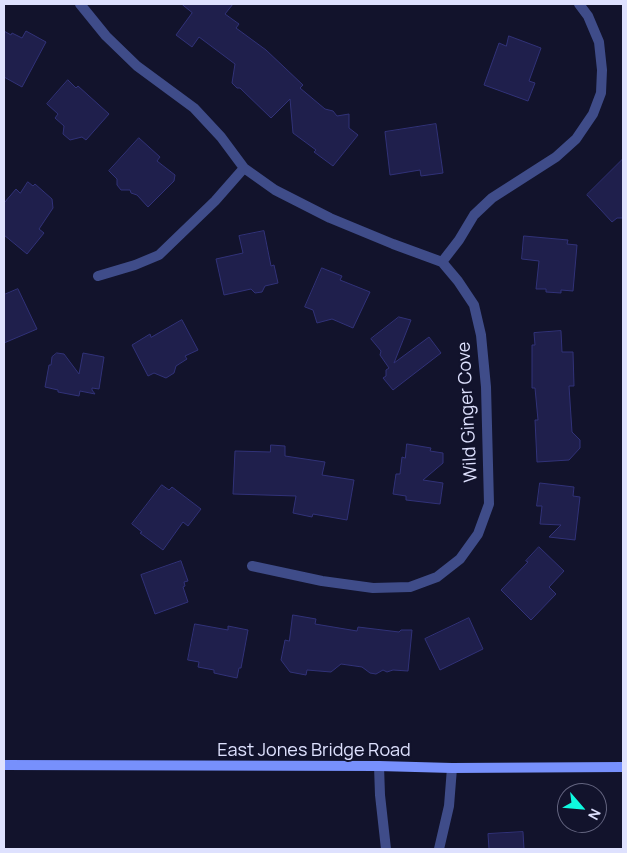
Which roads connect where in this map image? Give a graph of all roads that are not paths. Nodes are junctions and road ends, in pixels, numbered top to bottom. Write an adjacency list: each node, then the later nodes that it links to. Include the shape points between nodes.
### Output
1 (80, 4): 3 (street, Wild Ginger Cove, via 106,36 137,66 194,108)
2 (579, 4): 4 (street, via 599,42 601,93 593,114 576,139 556,157 492,198 474,215)
3 (244, 168): 4 (street, Wild Ginger Cove, via 275,190 330,218); 5 (street, via 159,255)
4 (442, 262): 6 (street, Wild Ginger Cove, via 474,305 481,335 487,397 489,504 478,534 460,559 436,577 410,587 373,588)
5 (98, 276)
6 (252, 566)
7 (4, 765): 8 (street, East Jones Bridge Road)
8 (379, 766): 10 (street, East Jones Bridge Road); 11 (street)
9 (623, 767): 10 (street, East Jones Bridge Road)
10 (452, 768): 12 (street, via 449,806)
11 (386, 849)
12 (439, 849)

